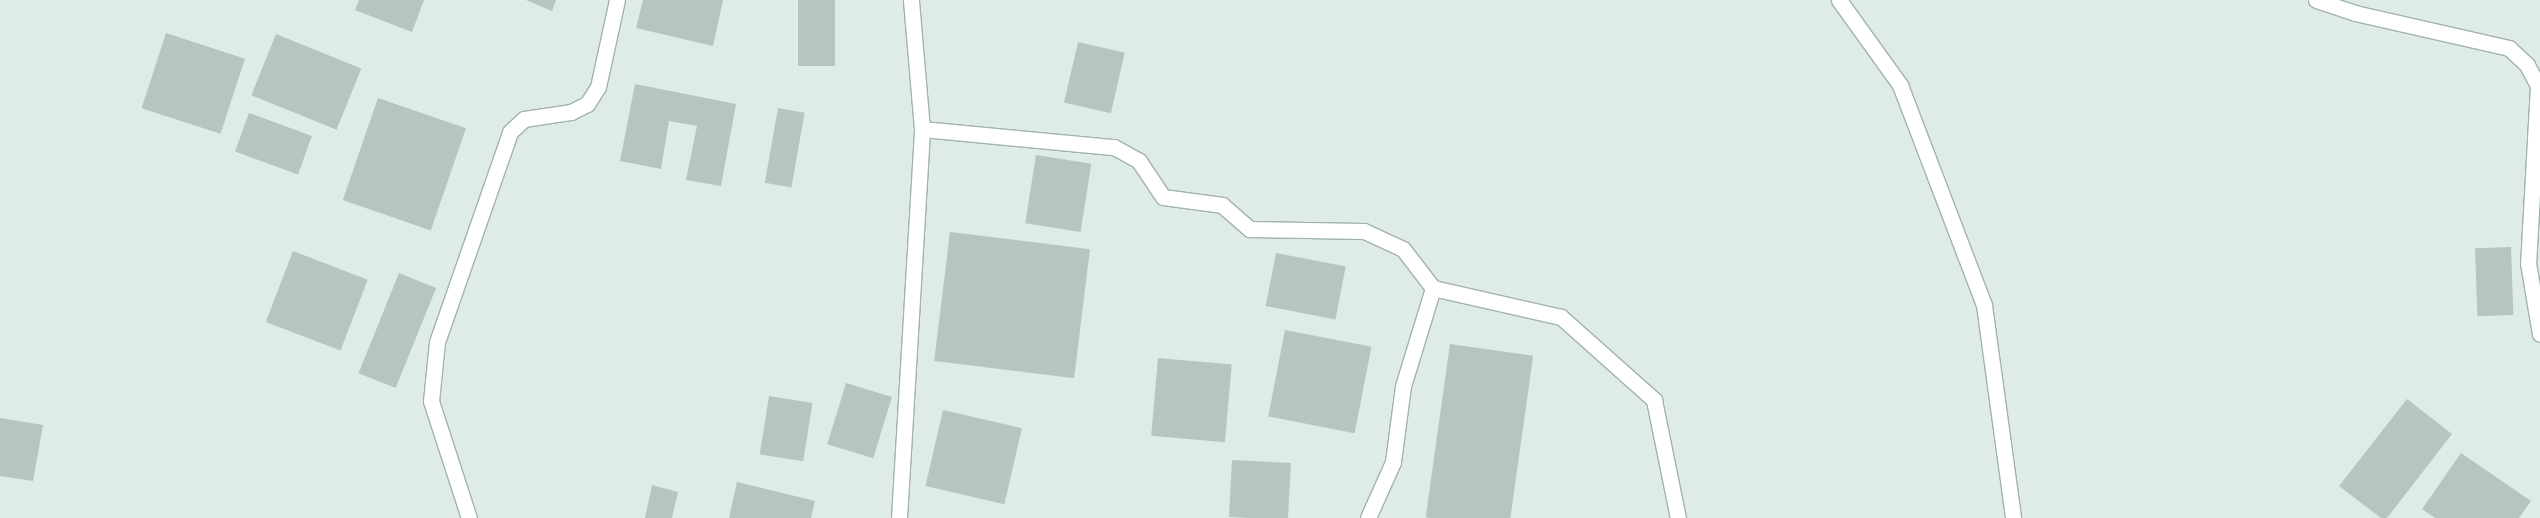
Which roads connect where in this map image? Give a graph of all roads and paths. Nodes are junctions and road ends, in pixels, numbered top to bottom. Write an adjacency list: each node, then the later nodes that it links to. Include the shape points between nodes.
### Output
1 (617, 0): 8 (street, via 598,87 586,104 571,112 524,119 510,132 437,342 431,401)
2 (911, 0): 5 (street)
3 (1839, 0): 12 (street, via 1900,85 1984,305)
4 (2316, 0): 7 (street, via 2355,13 2509,48 2527,65 2538,86 2528,263)
5 (922, 129): 6 (street, via 1114,147 1140,161 1162,197 1222,206 1250,229 1364,231 1403,249); 9 (street)
6 (1433, 288): 10 (street, via 1403,386 1394,462); 11 (street, via 1561,317 1654,400)
7 (2540, 334)
8 (468, 518)
9 (899, 518)
10 (1368, 518)
11 (1678, 518)
12 (2013, 518)

